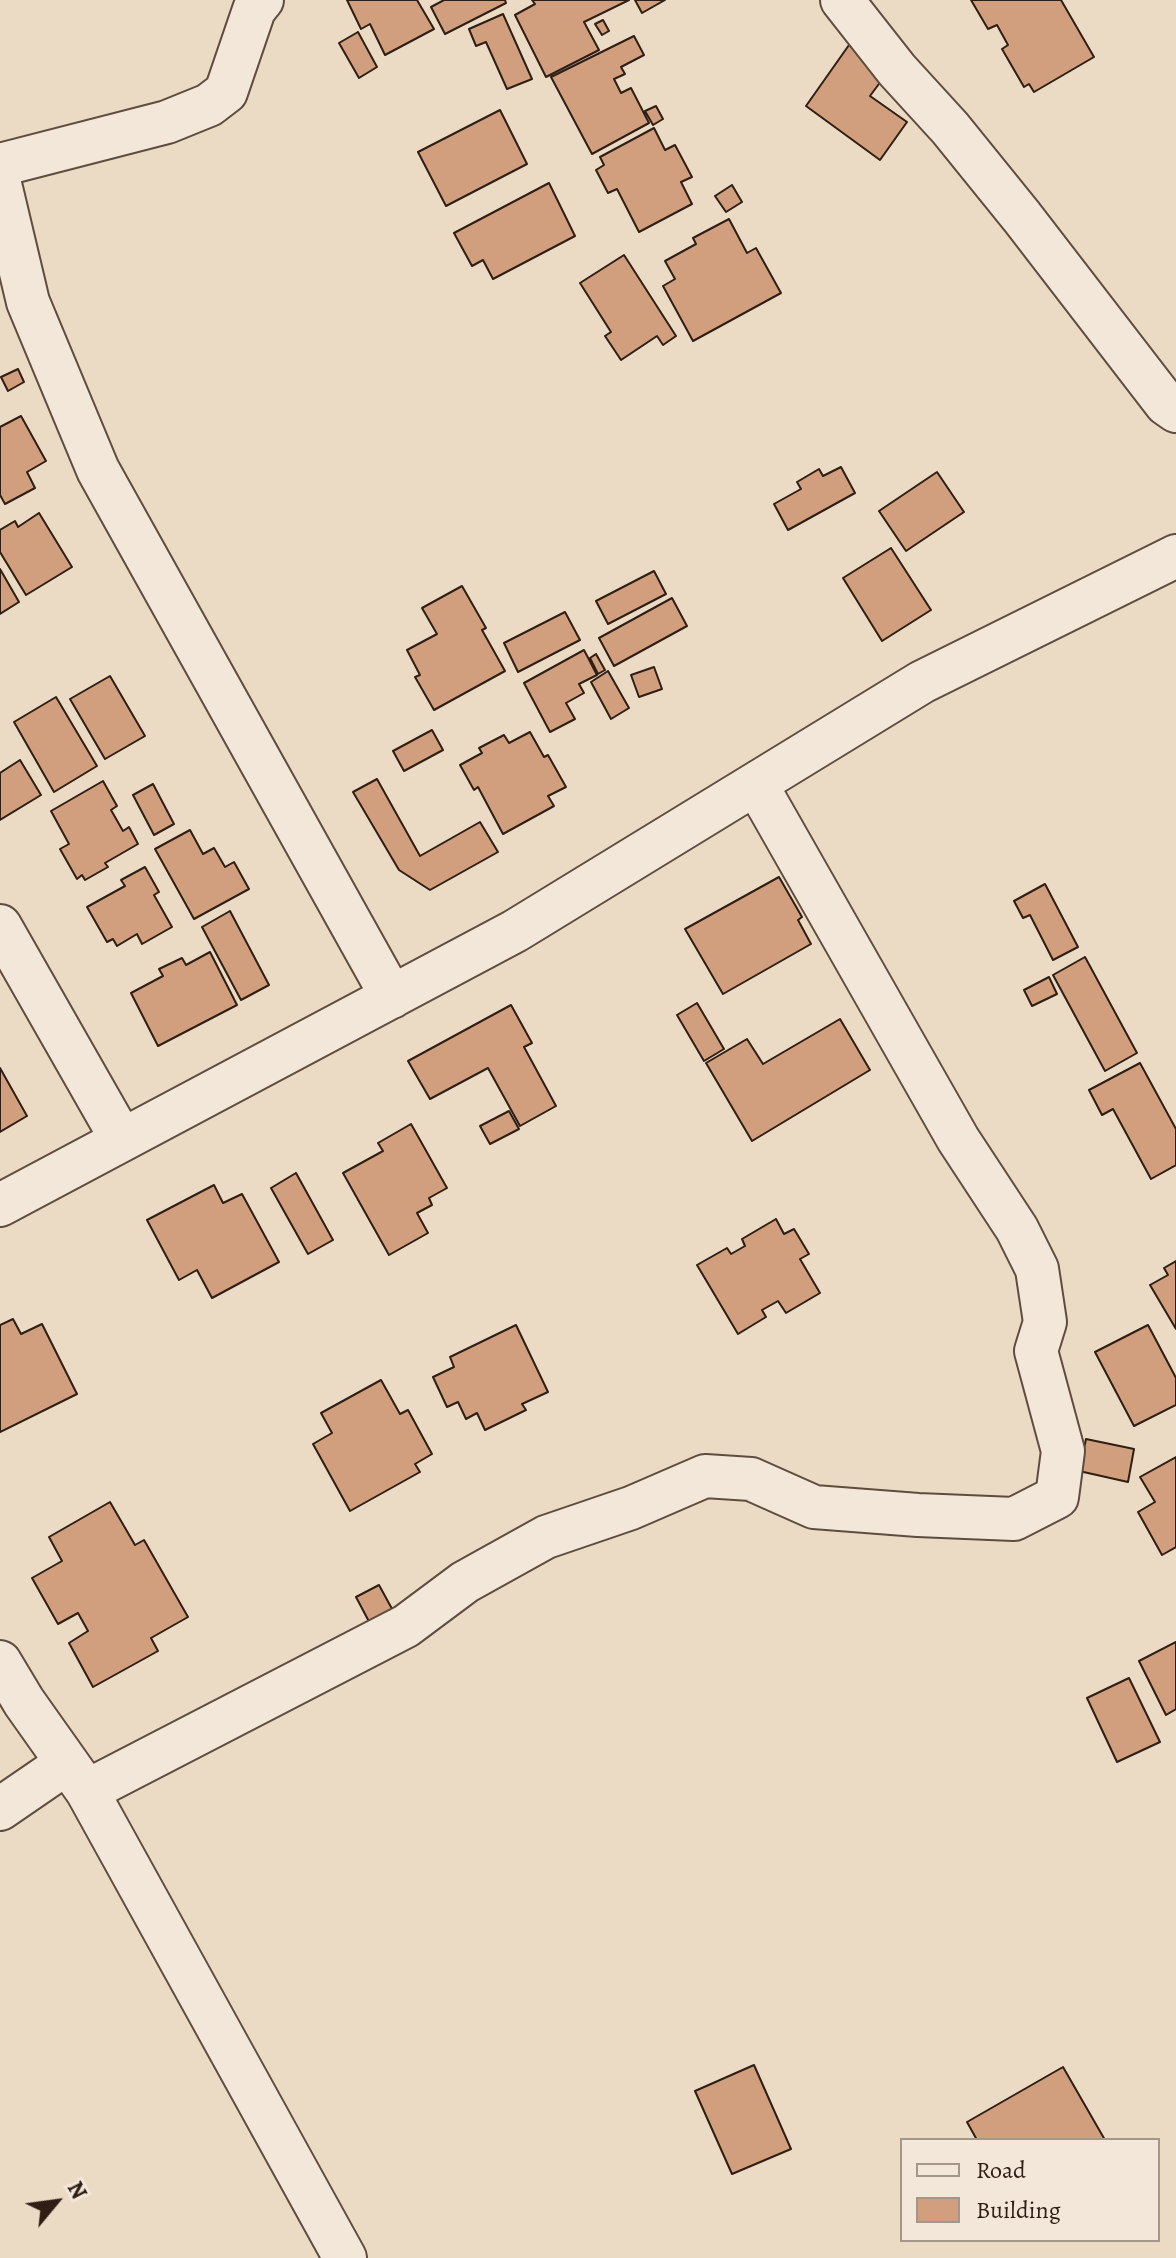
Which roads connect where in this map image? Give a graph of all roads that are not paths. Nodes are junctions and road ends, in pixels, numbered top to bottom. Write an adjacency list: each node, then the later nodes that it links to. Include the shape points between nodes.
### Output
1 (262, 0): 3 (street, via 226,92 209,105 167,122)
2 (842, 0): 5 (street)
3 (0, 165)
4 (0, 184): 9 (street, via 28,302 98,470)
5 (1176, 411)
6 (1176, 556): 7 (street, via 922,682)
7 (756, 784): 9 (street, via 515,931); 14 (street, via 1037,1269 1045,1322 1036,1351 1063,1451 1057,1497 1014,1519 918,1515 814,1507 751,1479 705,1476 546,1537 465,1582 406,1626)
8 (0, 926): 10 (street)
9 (392, 997): 10 (street)
10 (122, 1140): 11 (street)
11 (0, 1205)
12 (0, 1662): 14 (street)
13 (0, 1725): 14 (street)
14 (67, 1763): 15 (street); 16 (street)
15 (0, 1809)
16 (345, 2258)

